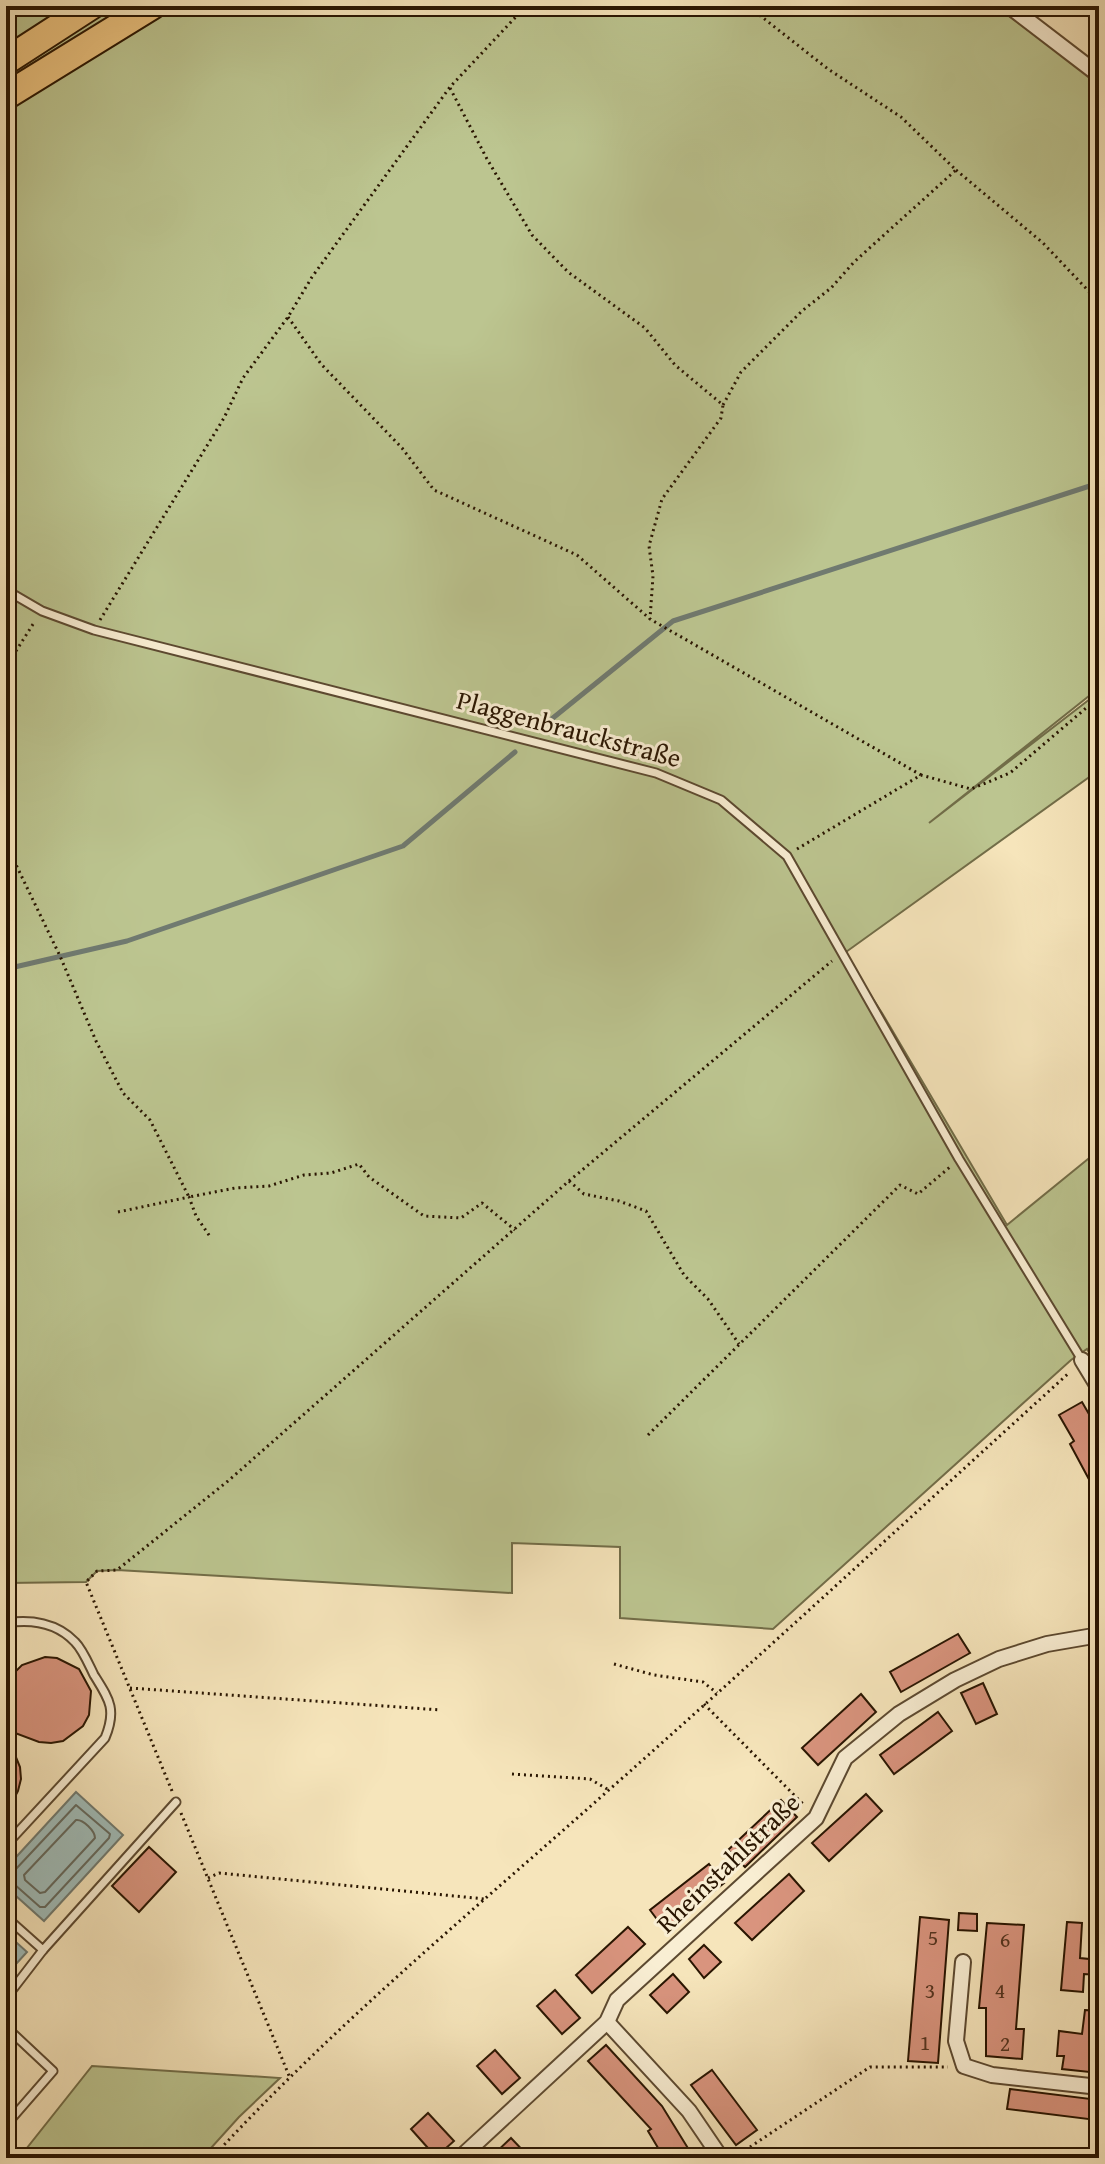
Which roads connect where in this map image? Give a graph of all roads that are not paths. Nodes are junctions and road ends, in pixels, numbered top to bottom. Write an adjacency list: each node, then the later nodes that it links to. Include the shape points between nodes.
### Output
1 (91, 6): 4 (highway)
2 (152, 6): 6 (highway)
3 (1009, 6): 5 (street)
4 (6, 61)
5 (1099, 75)
6 (6, 96)
7 (6, 590): 8 (lane, Plaggenbrauckstraße, via 42,611 94,630 656,773 721,800 787,856 959,1159)
8 (1082, 1360): 9 (street, Plaggenbrauckstraße)
9 (1099, 1388)
10 (6, 1623): 13 (lane, via 45,1624 76,1643 110,1702 112,1721 105,1738)
11 (1099, 1635): 18 (street, Rheinstahlstraße, via 999,1659 899,1714 845,1758 816,1818 617,2000)
12 (176, 1802): 15 (lane)
13 (6, 1845)
14 (6, 1917): 15 (lane)
15 (43, 1950): 17 (lane)
16 (963, 1962): 20 (street, via 956,2041 964,2066 992,2075)
17 (6, 1998)
18 (607, 2022): 22 (street, Rheinstahlstraße); 23 (street, via 689,2111)
19 (6, 2027): 21 (lane, via 53,2071)
20 (1099, 2087)
21 (6, 2125)
22 (460, 2158)
23 (721, 2158)

